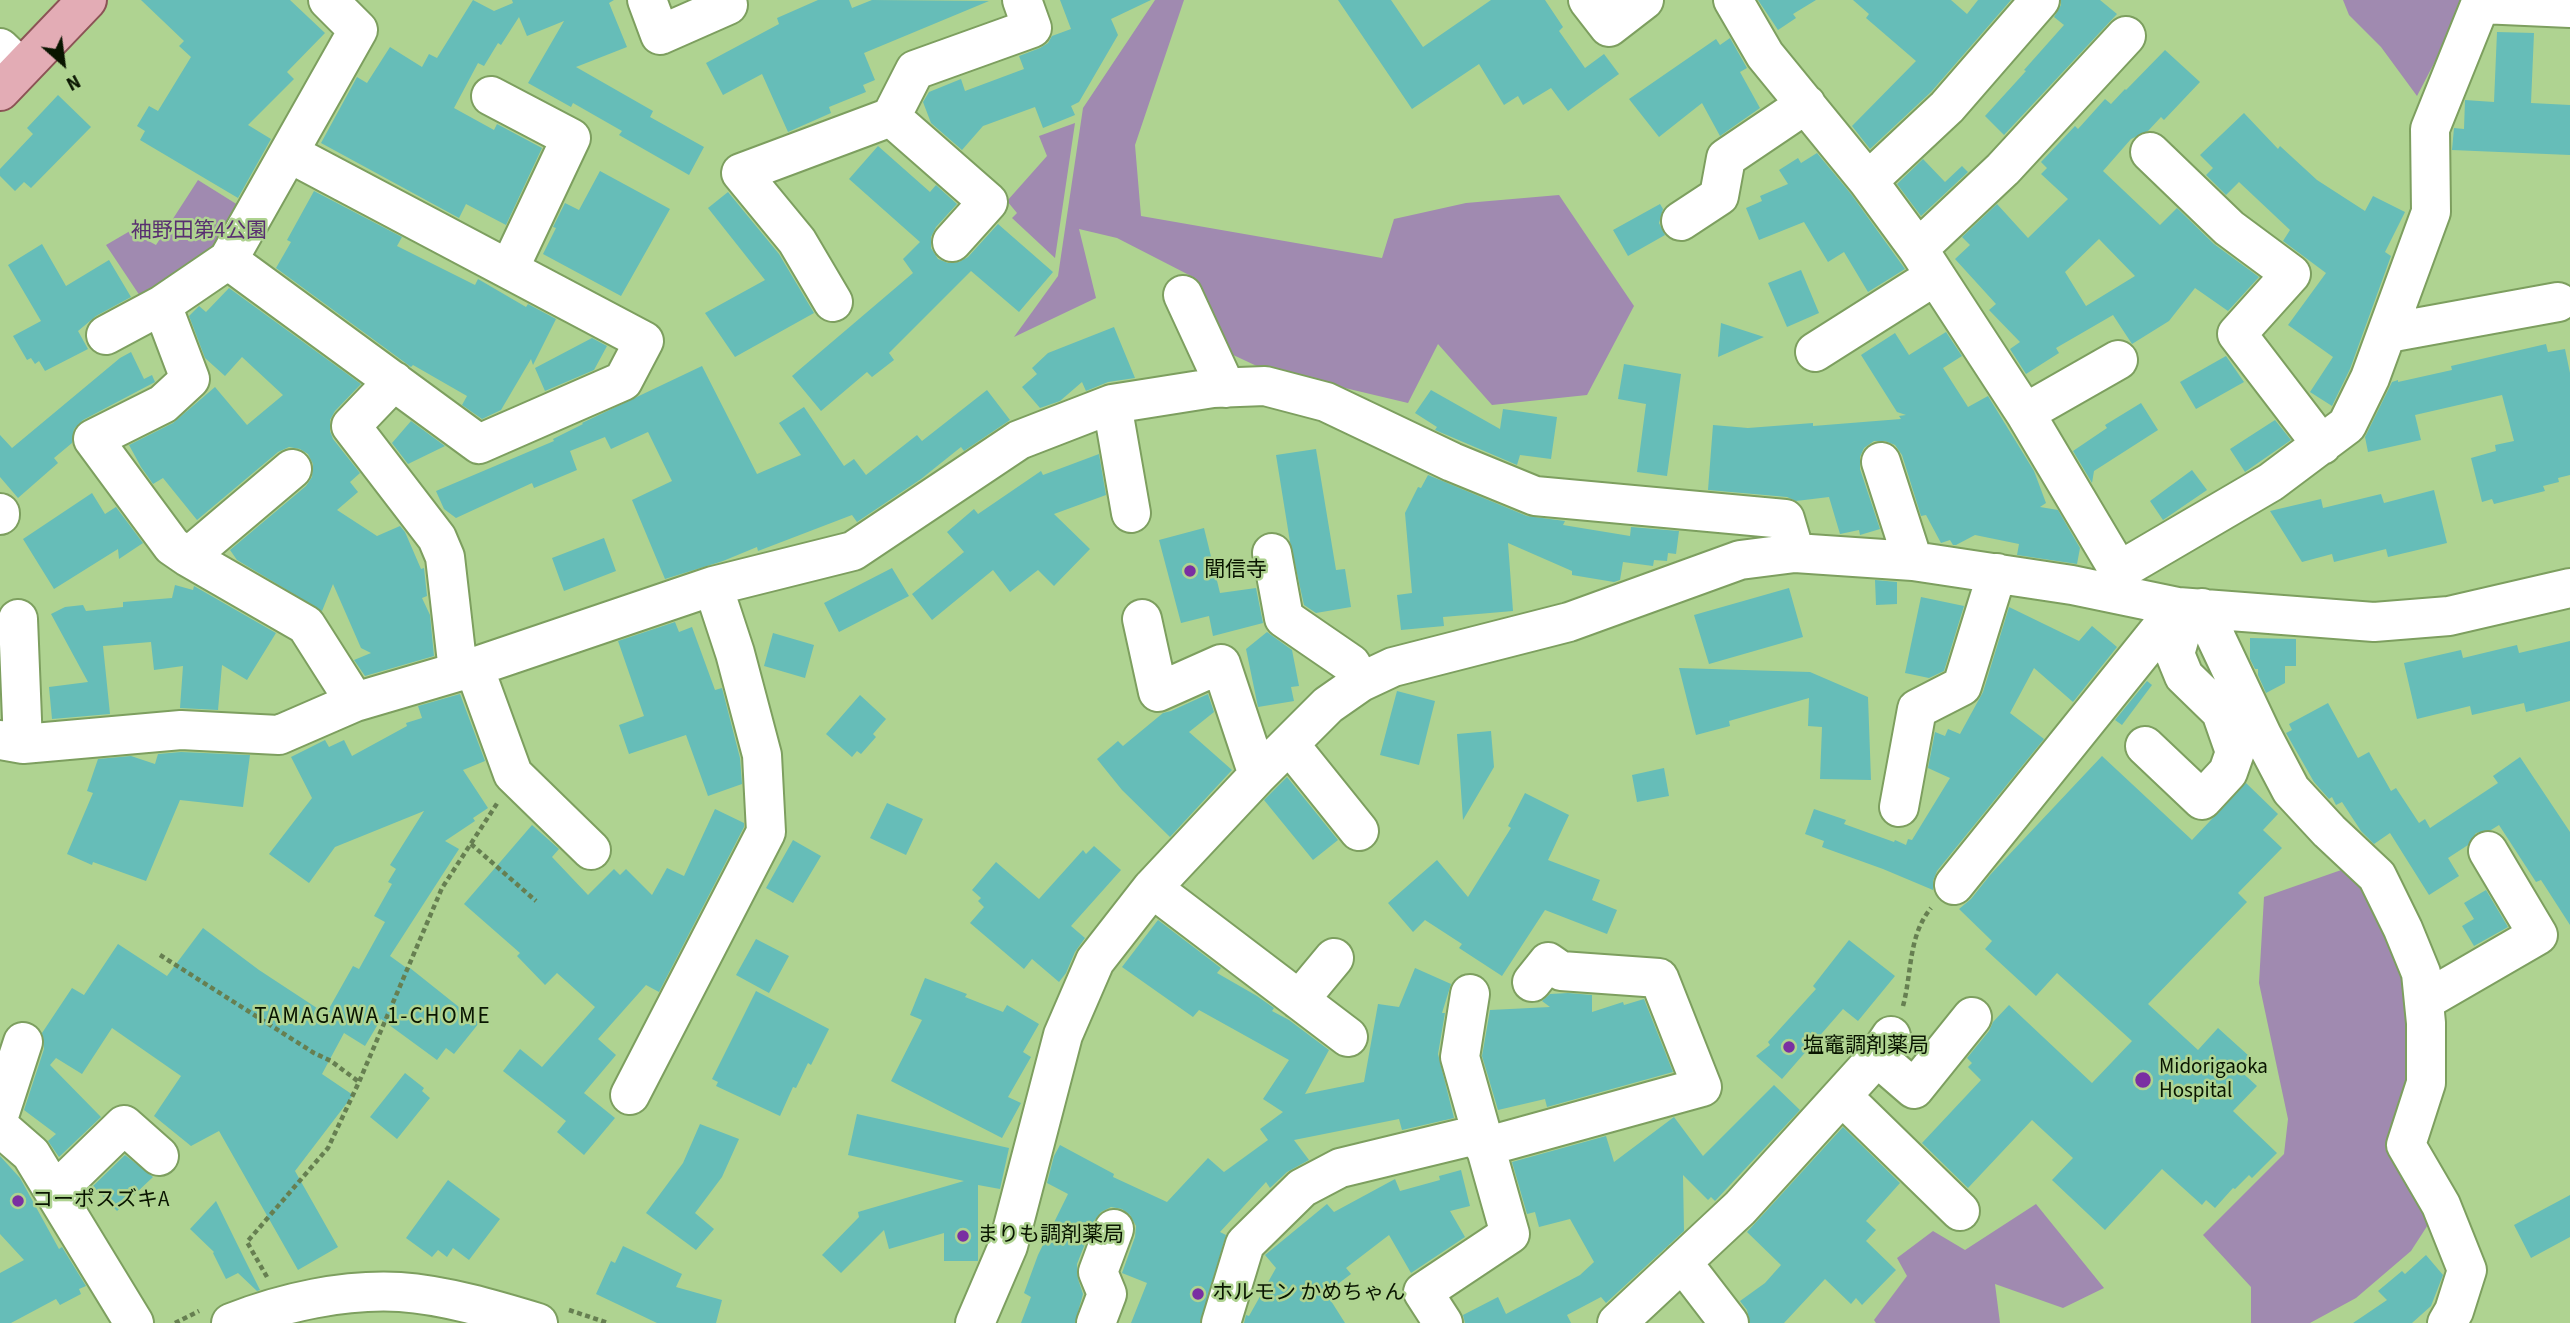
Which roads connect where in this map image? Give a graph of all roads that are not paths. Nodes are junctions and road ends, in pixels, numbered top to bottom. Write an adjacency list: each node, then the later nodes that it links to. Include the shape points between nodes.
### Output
1 (87, 0): 13 (main road)
2 (328, 0): 18 (street, via 358,30)
3 (648, 0): 10 (street, via 660,35)
4 (1021, 0): 16 (street, via 1032,28 915,70)
5 (1588, 0): 6 (street, via 1609,27)
6 (1644, 0)
7 (1733, 0): 15 (street, via 1765,55)
8 (2039, 0): 19 (street, via 1947,107)
9 (2481, 2): 11 (street); 29 (street, via 2430,129 2431,212)
10 (728, 5)
11 (2570, 8)
12 (2126, 36): 23 (street, via 2003,169)
13 (7, 69)
14 (490, 97): 24 (street, via 571,138)
15 (1806, 104): 19 (street); 20 (street, via 1726,158 1719,196)
16 (891, 117): 21 (street, via 988,202); 26 (street, via 741,173 797,241)
17 (2150, 152): 37 (street, via 2229,228 2291,274 2237,334)
18 (289, 153): 22 (street); 24 (street)
19 (1868, 181): 23 (street)
20 (1681, 221)
21 (952, 243)
22 (228, 260): 28 (street); 33 (street)
23 (1927, 263): 31 (street); 36 (street)
24 (510, 267): 33 (street, via 645,341 623,381 478,444)
25 (1183, 295): 34 (street)
26 (833, 302)
27 (2558, 302): 29 (street)
28 (162, 305): 30 (street); 43 (street, via 190,379 163,404 93,439 172,546)
29 (2388, 333): 37 (street, via 2347,425)
30 (106, 335)
31 (1815, 352)
32 (2118, 360): 36 (street)
33 (394, 381): 52 (street, via 351,426 438,538)
34 (1226, 388): 35 (street); 42 (street, via 1265,386 1326,402 1535,496 1786,519)
35 (1112, 404): 40 (street); 47 (street, via 1019,440 853,551)
36 (2025, 413): 46 (street)
37 (2322, 444): 46 (street)
38 (1881, 462): 44 (street)
39 (292, 469): 43 (street)
40 (1130, 513)
41 (1272, 553): 53 (street, via 1284,618 1351,664)
42 (1795, 553): 44 (street); 53 (street, via 1740,560 1569,622 1393,667)
43 (188, 558): 54 (street, via 306,625)
44 (1913, 561): 45 (street)
45 (1997, 573): 46 (street); 59 (street, via 1962,686 1917,709)
46 (2121, 583): 49 (street)
47 (713, 586): 52 (street); 73 (street, via 762,755 766,832)
48 (2570, 587): 49 (street, via 2409,621)
49 (2189, 608): 57 (street, via 2175,654 2184,676 2221,712 2235,752 2228,772 2202,800); 63 (street); 69 (street, via 2291,790 2376,876 2421,973)
50 (18, 619): 55 (street)
51 (1142, 619): 58 (street, via 1158,692 1221,664)
52 (466, 669): 54 (street); 61 (street, via 513,774)
53 (1361, 682): 56 (street, via 1328,705)
54 (355, 702): 55 (street, via 279,735 181,730)
55 (12, 742)
56 (1289, 744): 58 (street); 60 (street)
57 (2146, 746)
58 (1258, 775): 64 (street)
59 (1899, 807)
60 (1359, 831)
61 (591, 850)
62 (2489, 850): 69 (street, via 2538,935)
63 (1954, 885)
64 (1152, 888): 68 (street); 85 (street, via 1095,961 1062,1035 1008,1246)
65 (1334, 958): 68 (street)
66 (1546, 964): 76 (street, via 1561,971 1659,978 1702,1087)
67 (1470, 994): 76 (street, via 1460,1058)
68 (1299, 1000): 71 (street)
69 (2424, 1001): 91 (street, via 2426,1083 2406,1145 2441,1205 2467,1270)
70 (1972, 1017): 74 (street, via 1914,1089 1884,1047)
71 (1348, 1037)
72 (23, 1042): 75 (street)
73 (630, 1095)
74 (1842, 1096): 79 (street); 81 (street, via 1740,1208)
75 (3, 1130): 78 (street, via 32,1154)
76 (1482, 1141): 87 (street, via 1340,1168 1302,1188 1245,1244); 88 (street, via 1510,1234 1423,1292)
77 (159, 1156): 78 (street, via 124,1125)
78 (55, 1192): 83 (street)
79 (1960, 1211)
80 (1114, 1229): 86 (street, via 1097,1272 1107,1294)
81 (1682, 1262): 89 (street); 90 (street)
82 (216, 1317): 84 (street, via 334,1295 401,1292)
83 (134, 1323)
84 (538, 1323)
85 (975, 1323)
86 (1096, 1323)
87 (1221, 1323)
88 (1443, 1323)
89 (1617, 1323)
90 (1728, 1323)
91 (2447, 1323)

